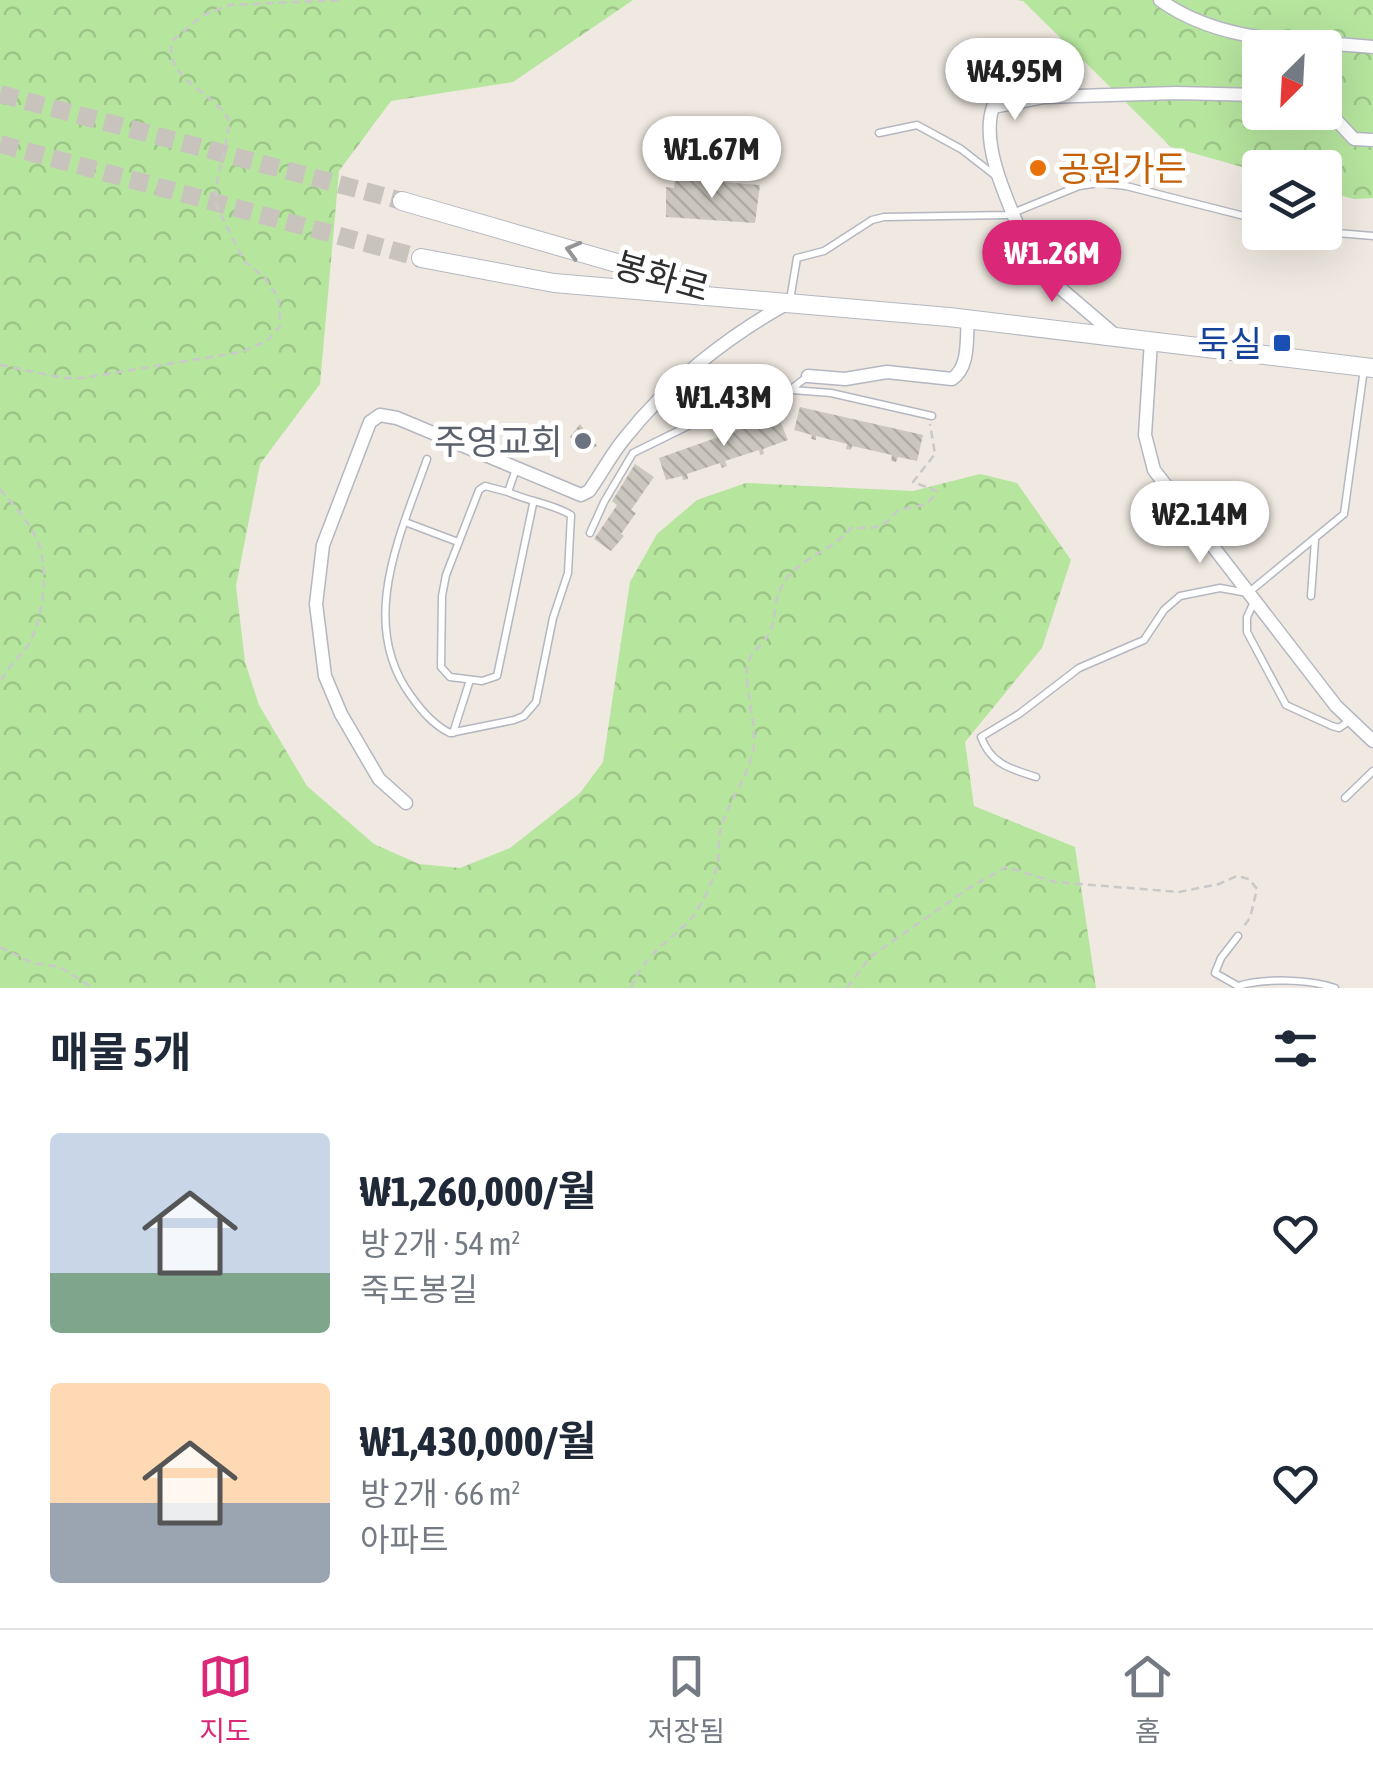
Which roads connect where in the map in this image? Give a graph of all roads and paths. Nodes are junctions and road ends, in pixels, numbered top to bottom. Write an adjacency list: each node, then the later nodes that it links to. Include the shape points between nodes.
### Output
1 (342, 0): 20 (path, via 230,5 203,15 172,41 173,63 230,123 216,205 244,261 279,299 280,326 268,340 242,352 82,378)
2 (1160, 0): 3 (street, via 1226,31 1278,42)
3 (1373, 47)
4 (1242, 95): 8 (street, via 1044,96 993,107 988,136)
5 (1342, 126): 7 (street, via 1354,139)
6 (879, 133): 8 (lane, via 917,125)
7 (1373, 140)
8 (1002, 180): 10 (street)
9 (402, 201): 15 (main road, 봉화로, one-way to 9)
10 (1015, 214): 11 (lane, via 1099,183); 16 (lane, via 877,218 824,251 797,258); 18 (street, via 1039,270)
11 (1242, 215)
12 (1342, 233): 13 (lane)
13 (1373, 236)
14 (421, 258): 15 (main road, 봉화로, via 554,283)
15 (734, 296): 16 (main road)
16 (790, 302): 17 (main road); 26 (street, via 753,322 646,414 588,491 581,495)
17 (968, 319): 18 (main road); 22 (street, via 962,372 952,379 887,372)
18 (1117, 337): 19 (main road)
19 (1151, 341): 21 (main road); 35 (street, via 1144,423 1149,458)
20 (0, 364)
21 (1368, 368): 32 (lane, via 1346,509)
22 (808, 376): 23 (lane)
23 (791, 390): 24 (lane); 31 (lane, via 690,425 634,453)
24 (931, 415): 48 (path, via 934,454 913,482 938,491 930,504 897,512 880,528 851,528 838,544 803,560 779,592 771,630 748,663 754,747 726,811 718,866 701,905 660,944)
25 (427, 459): 30 (lane)
26 (516, 469): 28 (lane); 44 (street, via 380,414 366,429 323,545 316,604 325,676 371,767)
27 (0, 490): 37 (path, via 39,543 42,572 36,630)
28 (508, 492): 29 (lane); 33 (lane, via 479,490)
29 (533, 504): 36 (lane, via 501,667 497,676); 39 (lane, via 571,515 568,573 540,694 524,716)
30 (405, 522): 33 (lane); 39 (lane, via 385,594 391,656 418,706)
31 (590, 533)
32 (1315, 539): 34 (lane); 35 (lane)
33 (458, 542): 36 (lane, via 442,596 441,667 450,677)
34 (1311, 596)
35 (1252, 597): 38 (street); 38 (lane, via 1246,632 1286,705 1339,728); 42 (lane, via 1204,590 1172,600 1144,640 1079,668 981,736 1001,764)
36 (470, 680): 39 (lane)
37 (0, 684)
38 (1349, 721): 40 (street)
39 (453, 733)
40 (1373, 741)
41 (1373, 771): 43 (lane)
42 (1036, 777)
43 (1345, 798)
44 (406, 803)
45 (1238, 936): 49 (path, via 1256,888 1249,878 1180,892 1055,882 1006,867 870,957); 50 (lane, via 1215,973 1238,986 1256,980)
46 (0, 947): 47 (path, via 60,967)
47 (93, 988)
48 (631, 988)
49 (847, 988)
50 (1335, 988)

